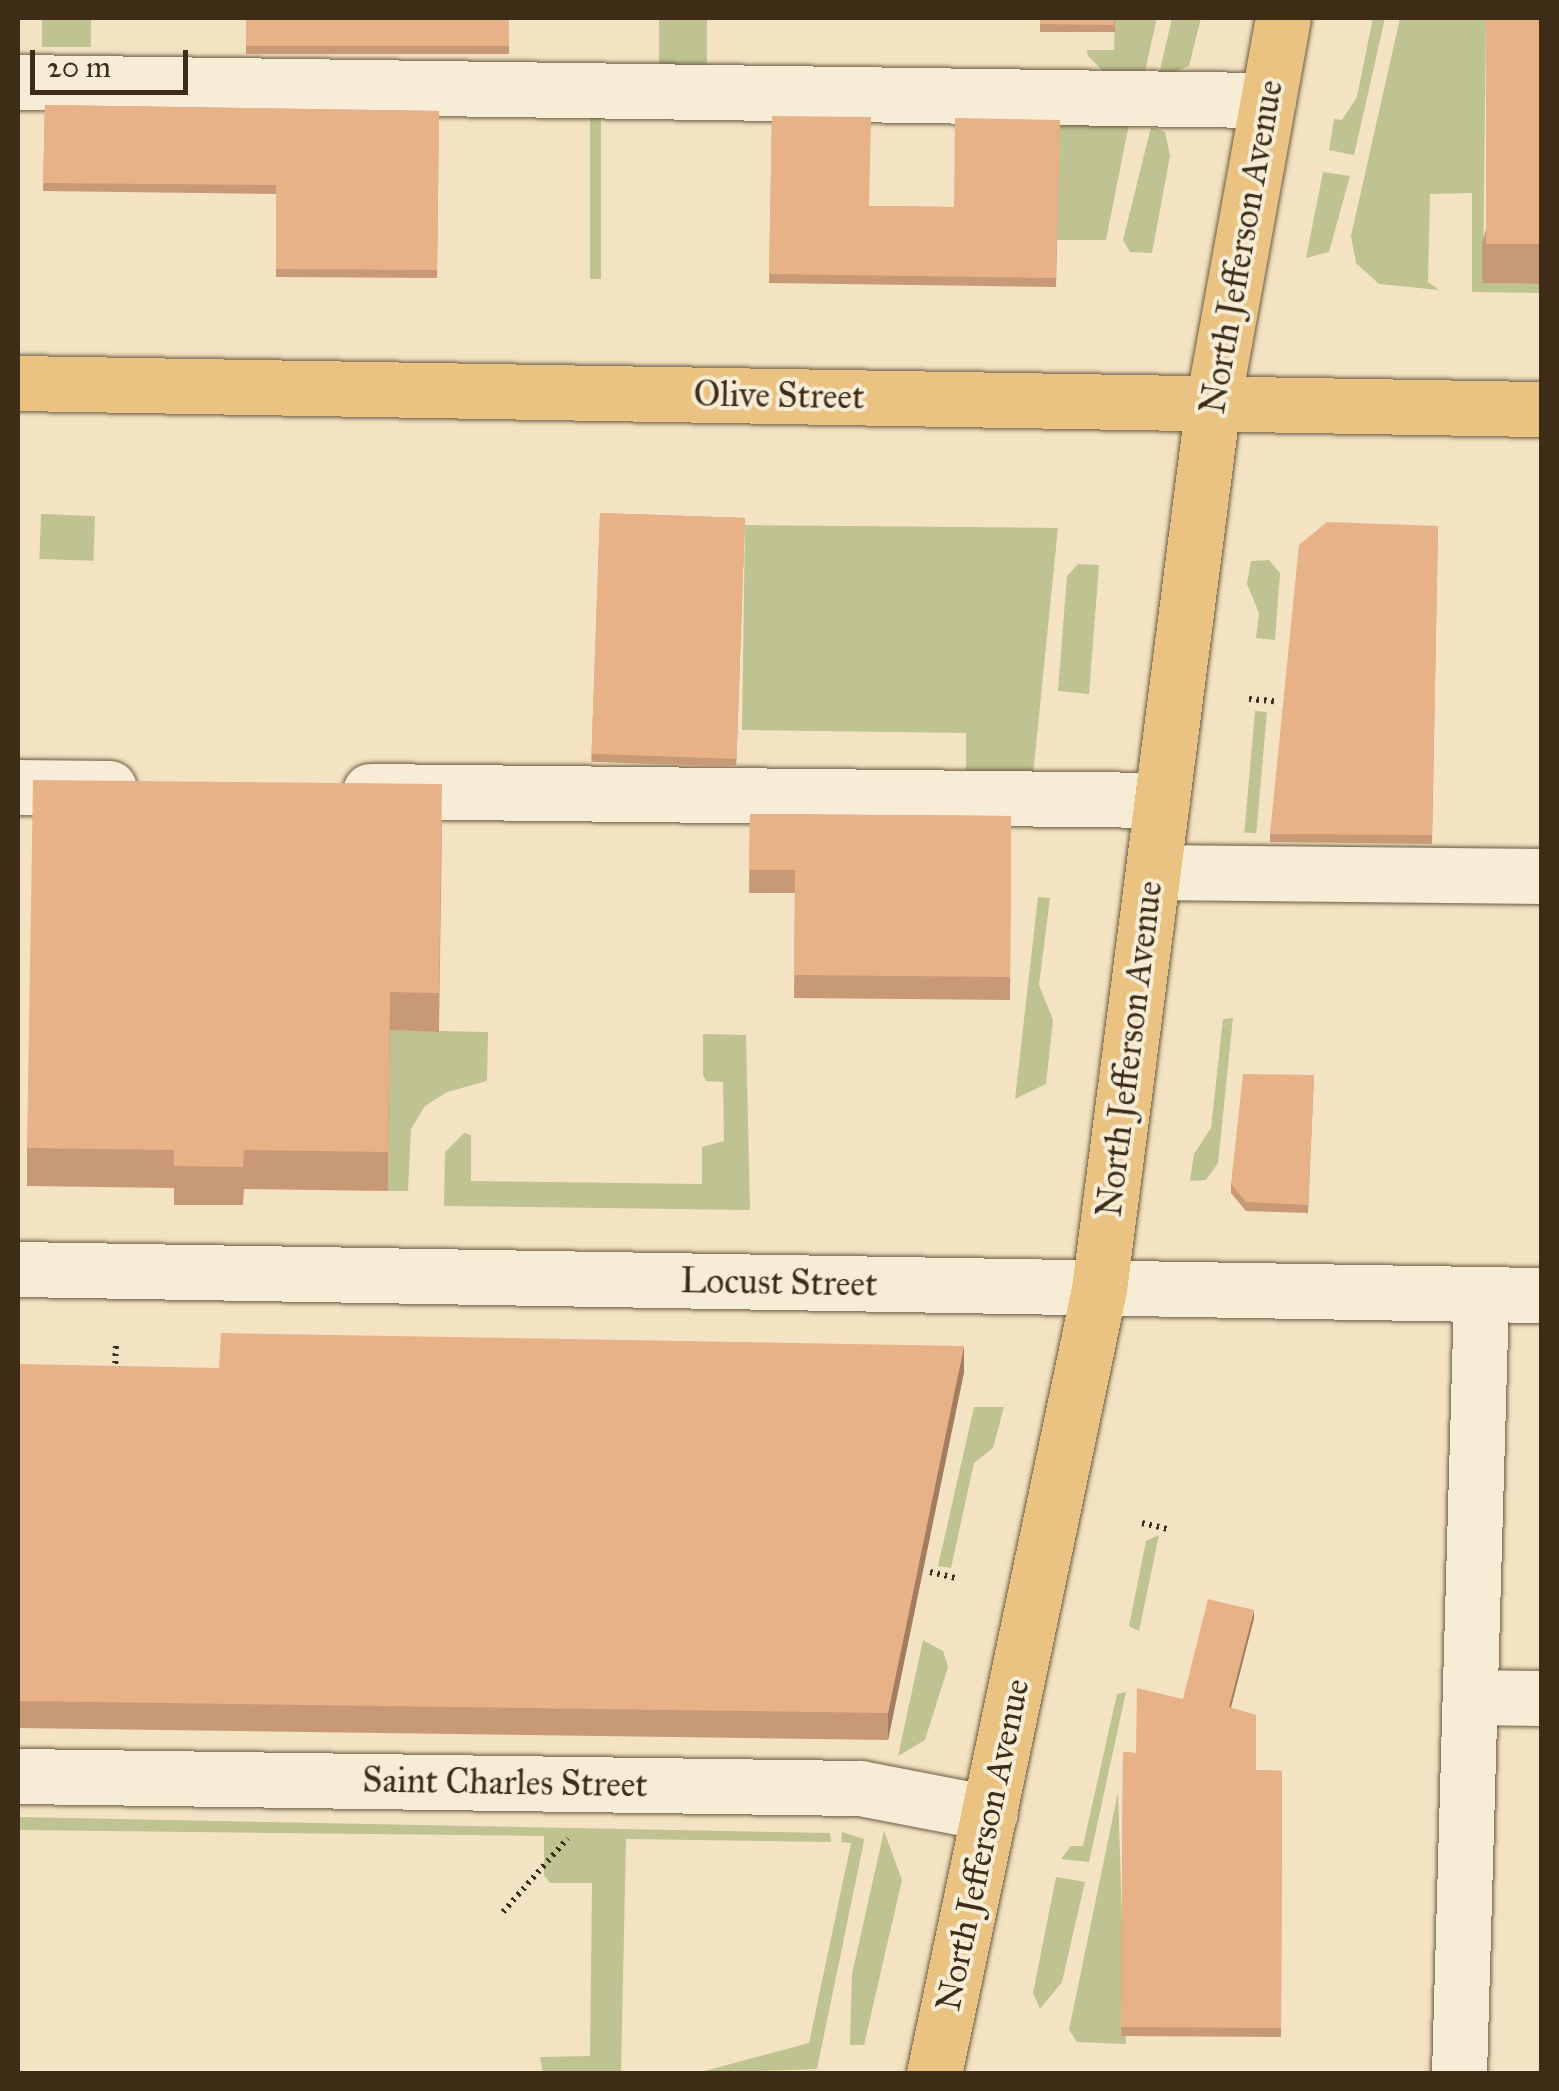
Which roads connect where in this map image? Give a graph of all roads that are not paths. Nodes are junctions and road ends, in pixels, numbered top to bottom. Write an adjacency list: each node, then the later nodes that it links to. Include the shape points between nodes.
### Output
1 (1283, 18): 3 (main road, North Jefferson Avenue)
2 (18, 82): 3 (street)
3 (1268, 100): 5 (main road, North Jefferson Avenue)
4 (18, 384): 5 (main road, Olive Street)
5 (1212, 403): 6 (main road, Olive Street); 10 (main road, North Jefferson Avenue)
6 (1542, 409)
7 (18, 787): 8 (street)
8 (158, 788)
9 (314, 790): 10 (street)
10 (1162, 800): 11 (main road, North Jefferson Avenue)
11 (1152, 872): 12 (street); 14 (main road, North Jefferson Avenue)
12 (1542, 876)
13 (18, 1270): 14 (street, Locust Street)
14 (1098, 1288): 15 (street, Locust Street); 20 (main road, North Jefferson Avenue)
15 (1480, 1294): 16 (street, Locust Street); 17 (street)
16 (1542, 1295)
17 (1470, 1698): 18 (street); 22 (street)
18 (1542, 1698)
19 (18, 1776): 20 (street, Saint Charles Street, via 860,1788)
20 (990, 1813): 21 (main road, North Jefferson Avenue)
21 (934, 2074)
22 (1460, 2074)

